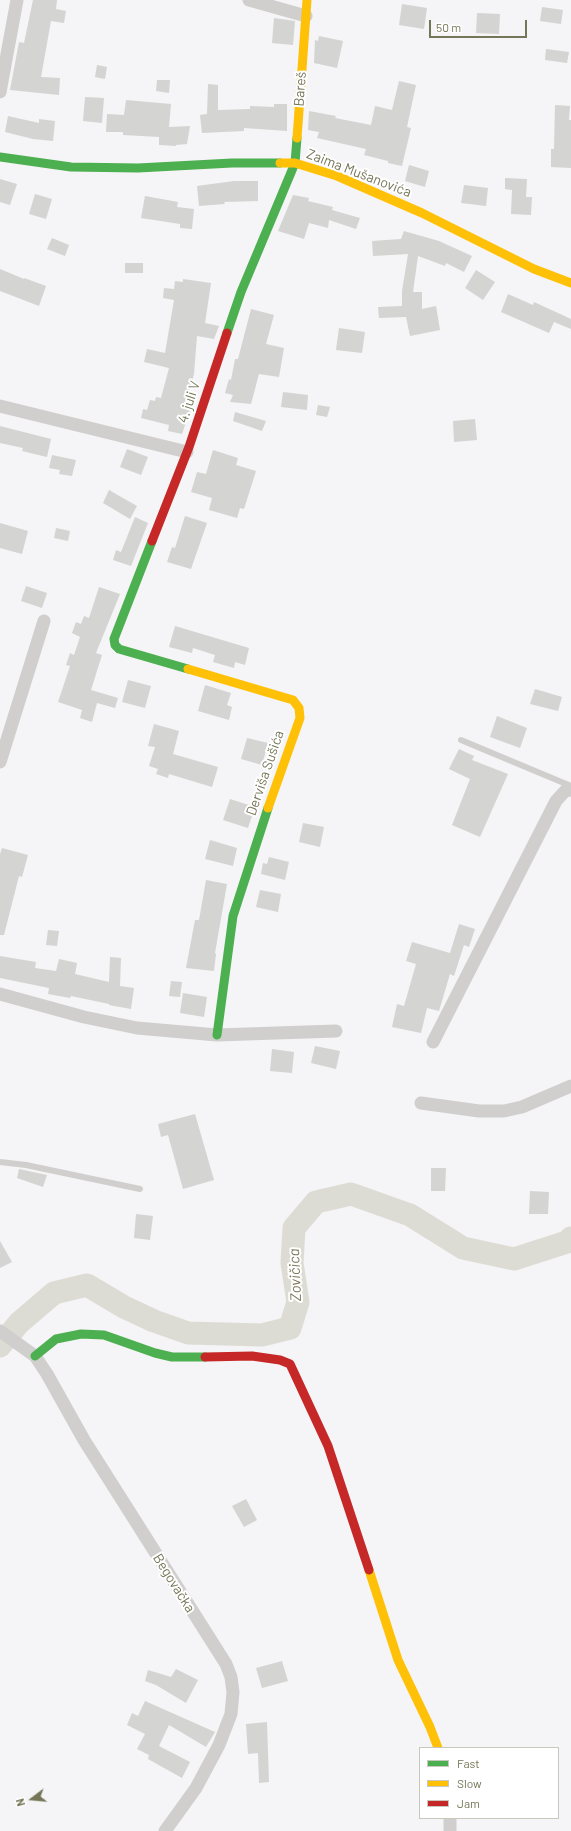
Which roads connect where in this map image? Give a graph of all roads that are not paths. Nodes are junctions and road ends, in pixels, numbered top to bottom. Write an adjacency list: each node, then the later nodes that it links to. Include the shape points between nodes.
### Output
1 (18, 0): 5 (street)
2 (249, 0): 4 (street)
3 (307, 0): 4 (street, Bareš)
4 (306, 16): 7 (street, Bareš)
5 (0, 92)
6 (0, 157): 7 (street, Zaima Mušanovića, via 71,167 138,168 232,163)
7 (295, 163): 8 (street, Zaima Mušanovića, via 337,176 422,213 534,269); 10 (street, 4. juli V, via 241,292)
8 (571, 283)
9 (0, 406): 10 (street)
10 (187, 452): 12 (street, 4. juli V, via 114,639)
11 (44, 621): 14 (street)
12 (119, 649): 19 (street, Derviša Sušića, via 293,700 299,708 300,718 233,916)
13 (460, 740): 15 (lane)
14 (0, 762)
15 (571, 786)
16 (571, 790): 20 (street, via 565,791 556,801)
17 (0, 994): 19 (street, via 84,1017 138,1028)
18 (336, 1031): 19 (street)
19 (217, 1035)
20 (433, 1042)
21 (571, 1086): 22 (street, via 522,1107 504,1111)
22 (421, 1103)
23 (0, 1162): 24 (lane)
24 (140, 1189)
25 (0, 1331): 26 (street, Begovačka)
26 (35, 1356): 27 (street, via 56,1339 81,1334 104,1335 172,1357 252,1356 290,1364 328,1446 398,1660); 29 (street, Begovačka, via 84,1440 226,1664 231,1677 231,1714 219,1745 196,1788)
27 (438, 1747)
28 (450, 1819): 30 (street)
29 (165, 1831)
30 (450, 1831)

